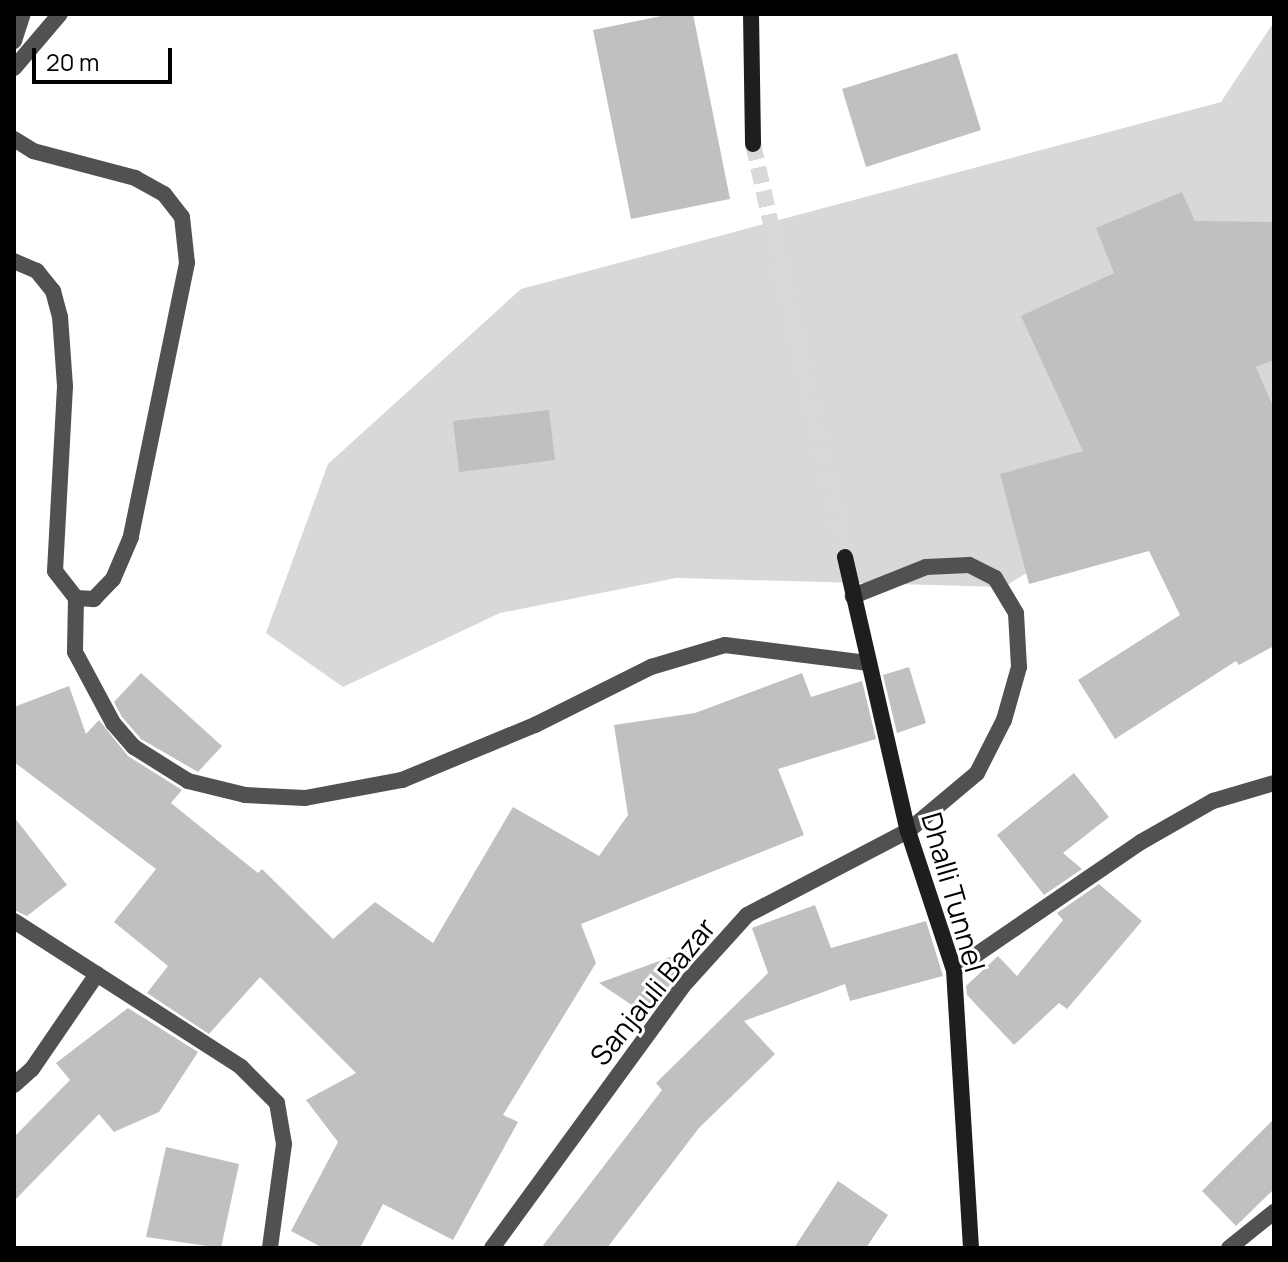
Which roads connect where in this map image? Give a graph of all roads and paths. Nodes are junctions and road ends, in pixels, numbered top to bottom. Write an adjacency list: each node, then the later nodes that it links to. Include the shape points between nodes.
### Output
1 (23, 14): 4 (street)
2 (60, 14): 5 (street)
3 (751, 14): 7 (main road)
4 (14, 41)
5 (14, 68)
6 (14, 139): 11 (street, via 33,151 135,178 164,194 182,217 187,263 131,537 113,579 94,599)
7 (753, 144)
8 (14, 261): 11 (street, via 37,271 53,291 60,317 65,386 55,571)
9 (845, 557): 10 (main road, Dhalli Tunnel)
10 (853, 596): 12 (main road, Dhalli Tunnel); 14 (street, Sanjauli Bazar, via 926,567 969,565 995,578 1016,613 1019,667 1004,720 977,773)
11 (76, 598): 12 (street, via 75,652 94,695 123,735 188,781 245,795 305,798 402,780 535,725 651,667 725,645)
12 (867, 663): 14 (main road, Dhalli Tunnel)
13 (1274, 783): 16 (street, via 1213,801 1141,842)
14 (908, 831): 16 (main road, Dhalli Tunnel); 21 (street, Sanjauli Bazar, via 747,915 682,987)
15 (14, 921): 17 (street)
16 (954, 970): 22 (main road, Dhalli Tunnel)
17 (97, 974): 18 (street, via 32,1069); 20 (street, via 241,1067 277,1103 284,1144)
18 (14, 1085)
19 (1274, 1212): 23 (street)
20 (270, 1248)
21 (492, 1248)
22 (971, 1248)
23 (1229, 1248)

